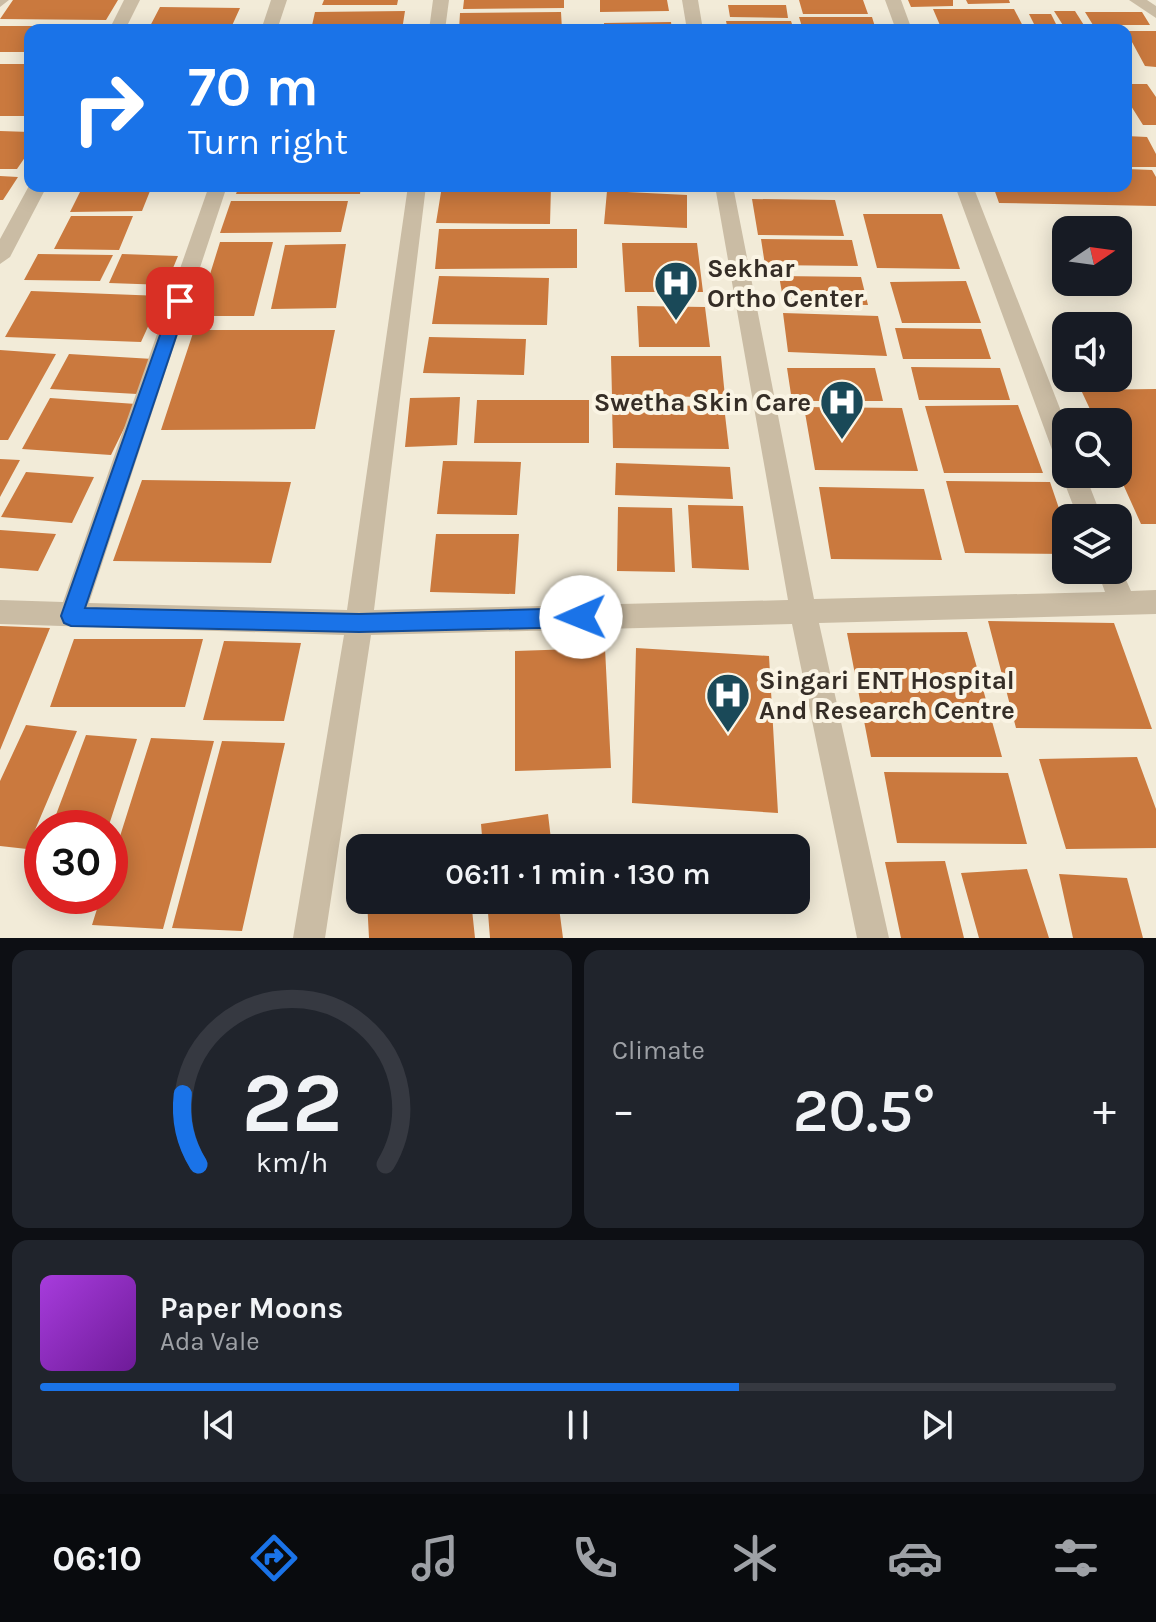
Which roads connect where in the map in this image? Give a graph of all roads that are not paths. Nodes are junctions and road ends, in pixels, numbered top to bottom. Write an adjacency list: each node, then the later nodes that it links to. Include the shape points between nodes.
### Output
1 (132, 0): 8 (street)
2 (279, 0): 9 (street)
3 (441, 0): 10 (street)
4 (690, 0): 11 (street)
5 (893, 0): 12 (street)
6 (1137, 0): 7 (street)
7 (1156, 13)
8 (120, 24)
9 (271, 24)
10 (438, 24)
11 (694, 24)
12 (902, 24)
13 (35, 192): 18 (street)
14 (216, 192): 25 (street)
15 (416, 192): 26 (street)
16 (725, 192): 24 (street)
17 (966, 192): 19 (street)
18 (0, 257)
19 (1052, 418)
20 (1115, 584): 21 (street)
21 (1122, 602): 22 (street); 24 (street)
22 (1156, 602)
23 (0, 612): 25 (street)
24 (803, 612): 26 (street); 28 (street)
25 (71, 616): 26 (street)
26 (359, 623): 27 (street)
27 (309, 938)
28 (873, 938)

